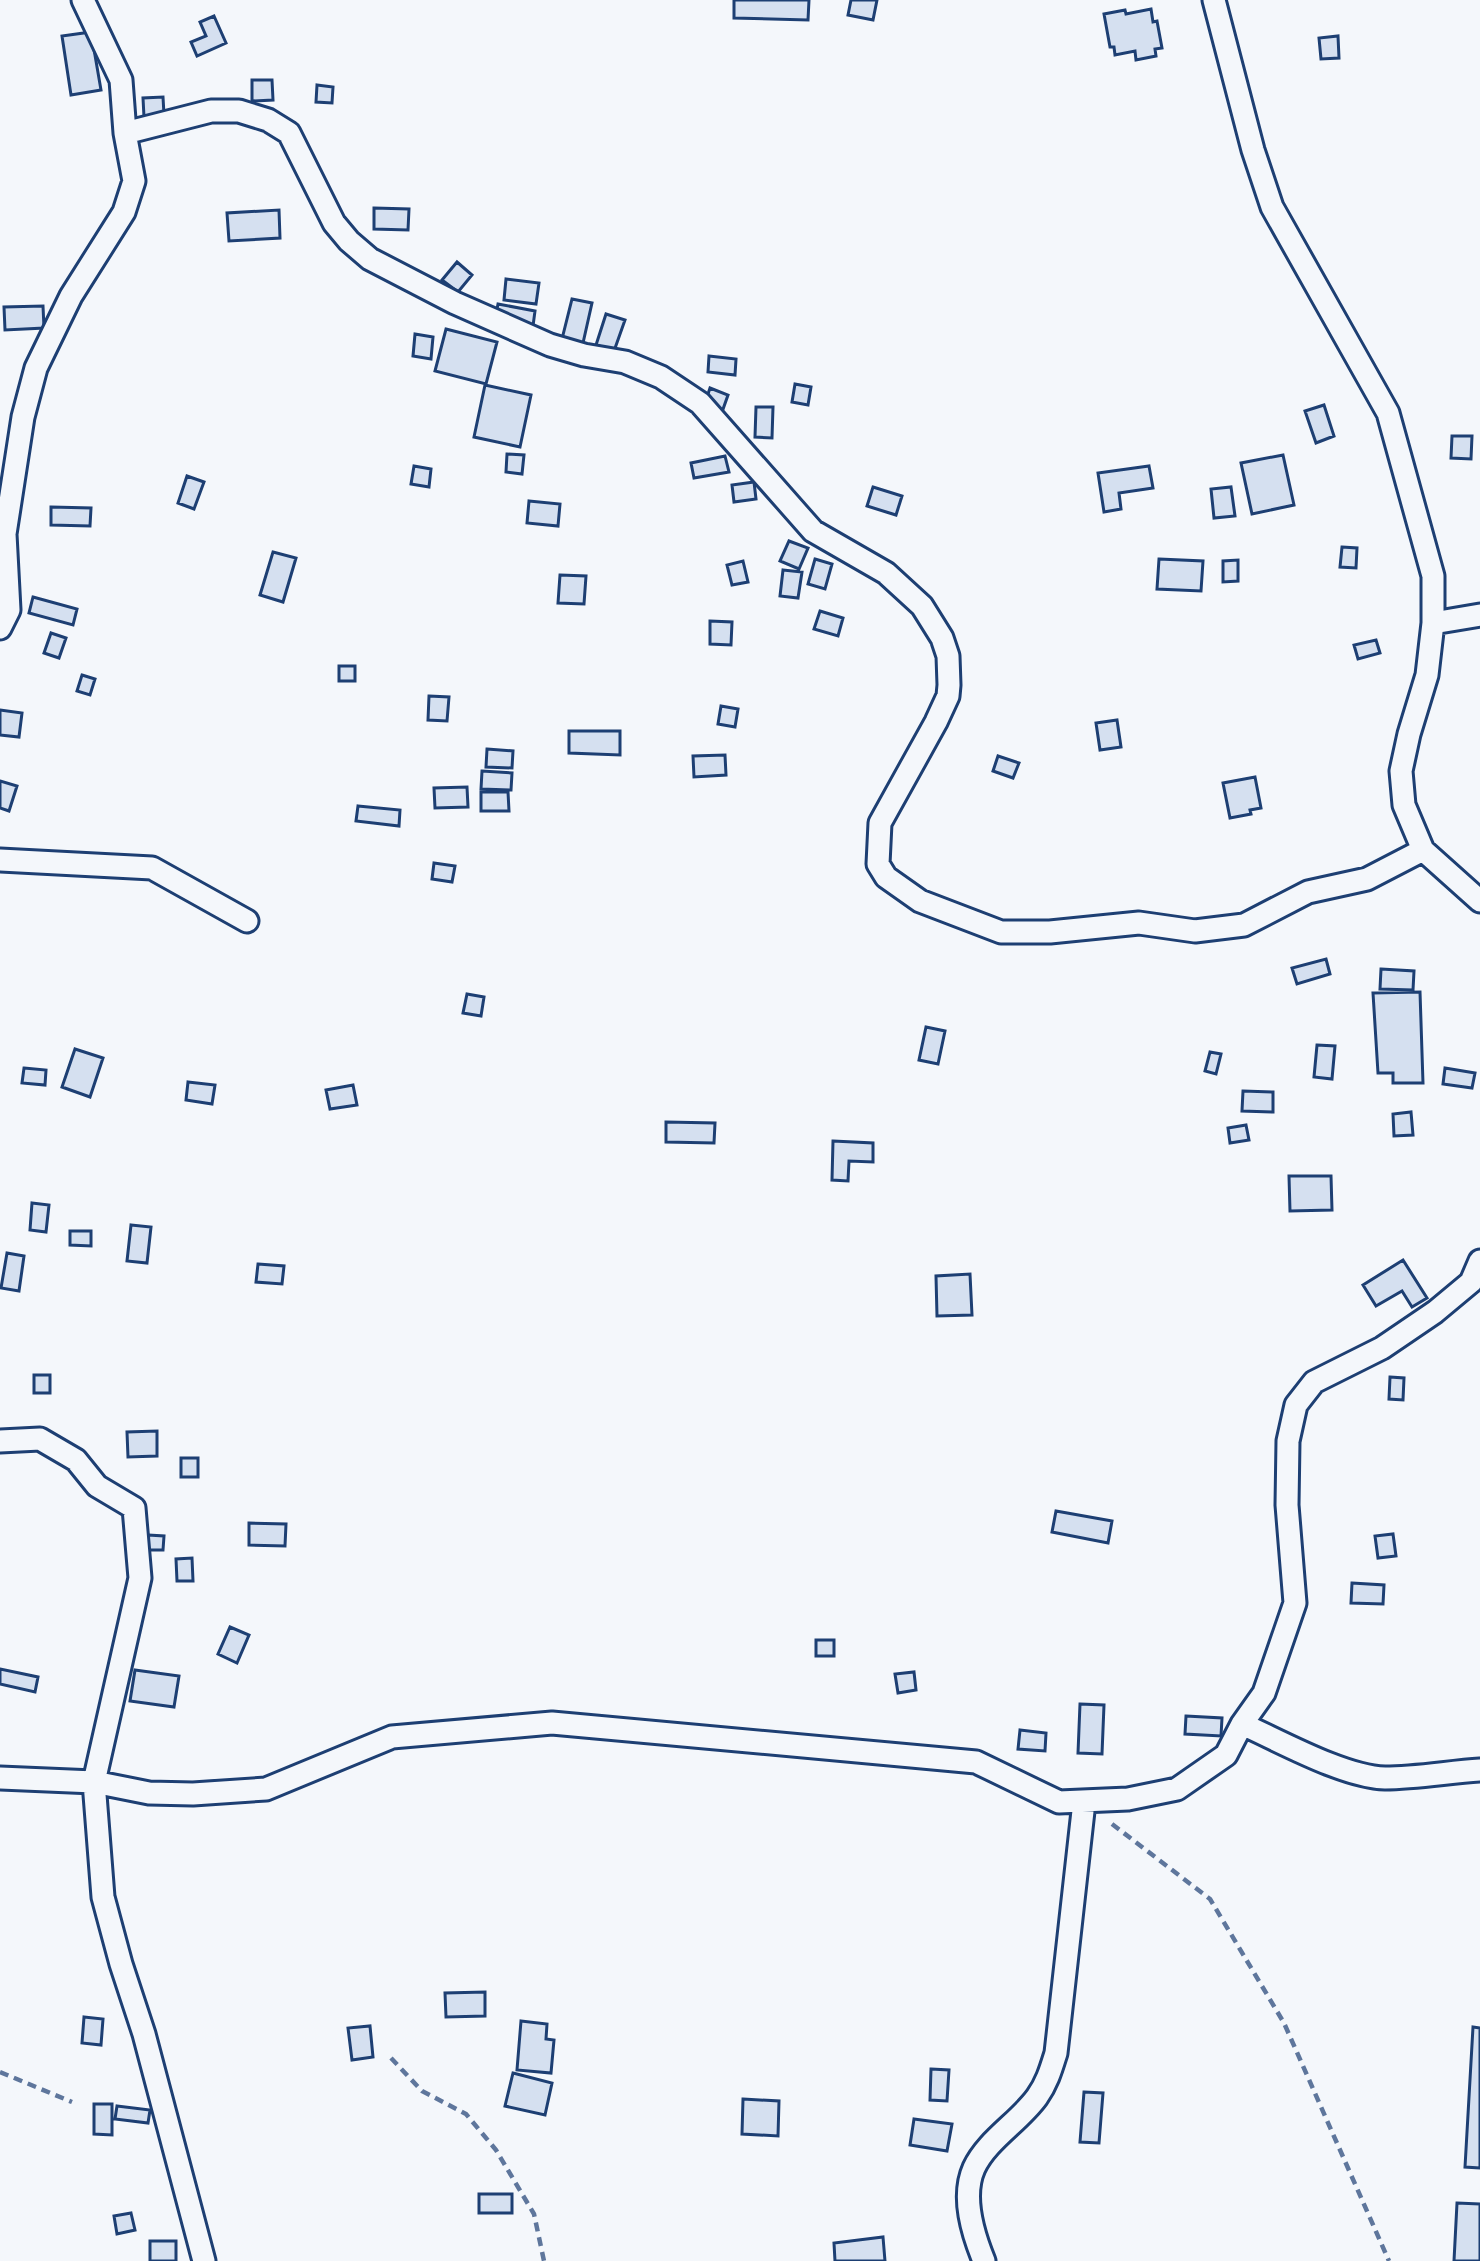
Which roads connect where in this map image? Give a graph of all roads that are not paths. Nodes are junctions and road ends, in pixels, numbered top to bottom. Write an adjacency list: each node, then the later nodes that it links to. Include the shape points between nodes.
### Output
1 (83, 0): 3 (street, via 121,80)
2 (1214, 0): 5 (street, via 1272,207 1388,413 1433,576)
3 (125, 133): 6 (street, via 134,181 124,212 71,296 29,392 5,534 9,610); 7 (street, via 211,111 268,120 289,133 334,223 370,260 550,345 661,377 700,403 813,531 886,573 922,606 948,656 948,696 878,838 886,878 920,901 1001,932 1139,923 1195,931 1244,925 1307,892 1366,879)
4 (1480, 615): 5 (street)
5 (1433, 623): 7 (street, via 1401,771 1404,805)
6 (0, 628)
7 (1423, 850): 9 (street)
8 (0, 860): 10 (street, via 152,868)
9 (1480, 901)
10 (248, 921)
11 (1480, 1261): 13 (street, via 1472,1282 1435,1312 1314,1382 1296,1405 1287,1505 1295,1603 1264,1693)
12 (0, 1441): 16 (street, via 40,1439 134,1508 140,1578)
13 (1242, 1724): 14 (street, via 1369,1776); 17 (street, via 1226,1755 1177,1789)
14 (1480, 1770)
15 (0, 1778): 16 (street)
16 (94, 1782): 17 (street, via 149,1793 266,1789 392,1737 551,1723 976,1762 1060,1802); 18 (street, via 103,1897)
17 (1084, 1802): 19 (street, via 1056,2053 1035,2100 974,2169 968,2201)
18 (204, 2261)
19 (984, 2261)

